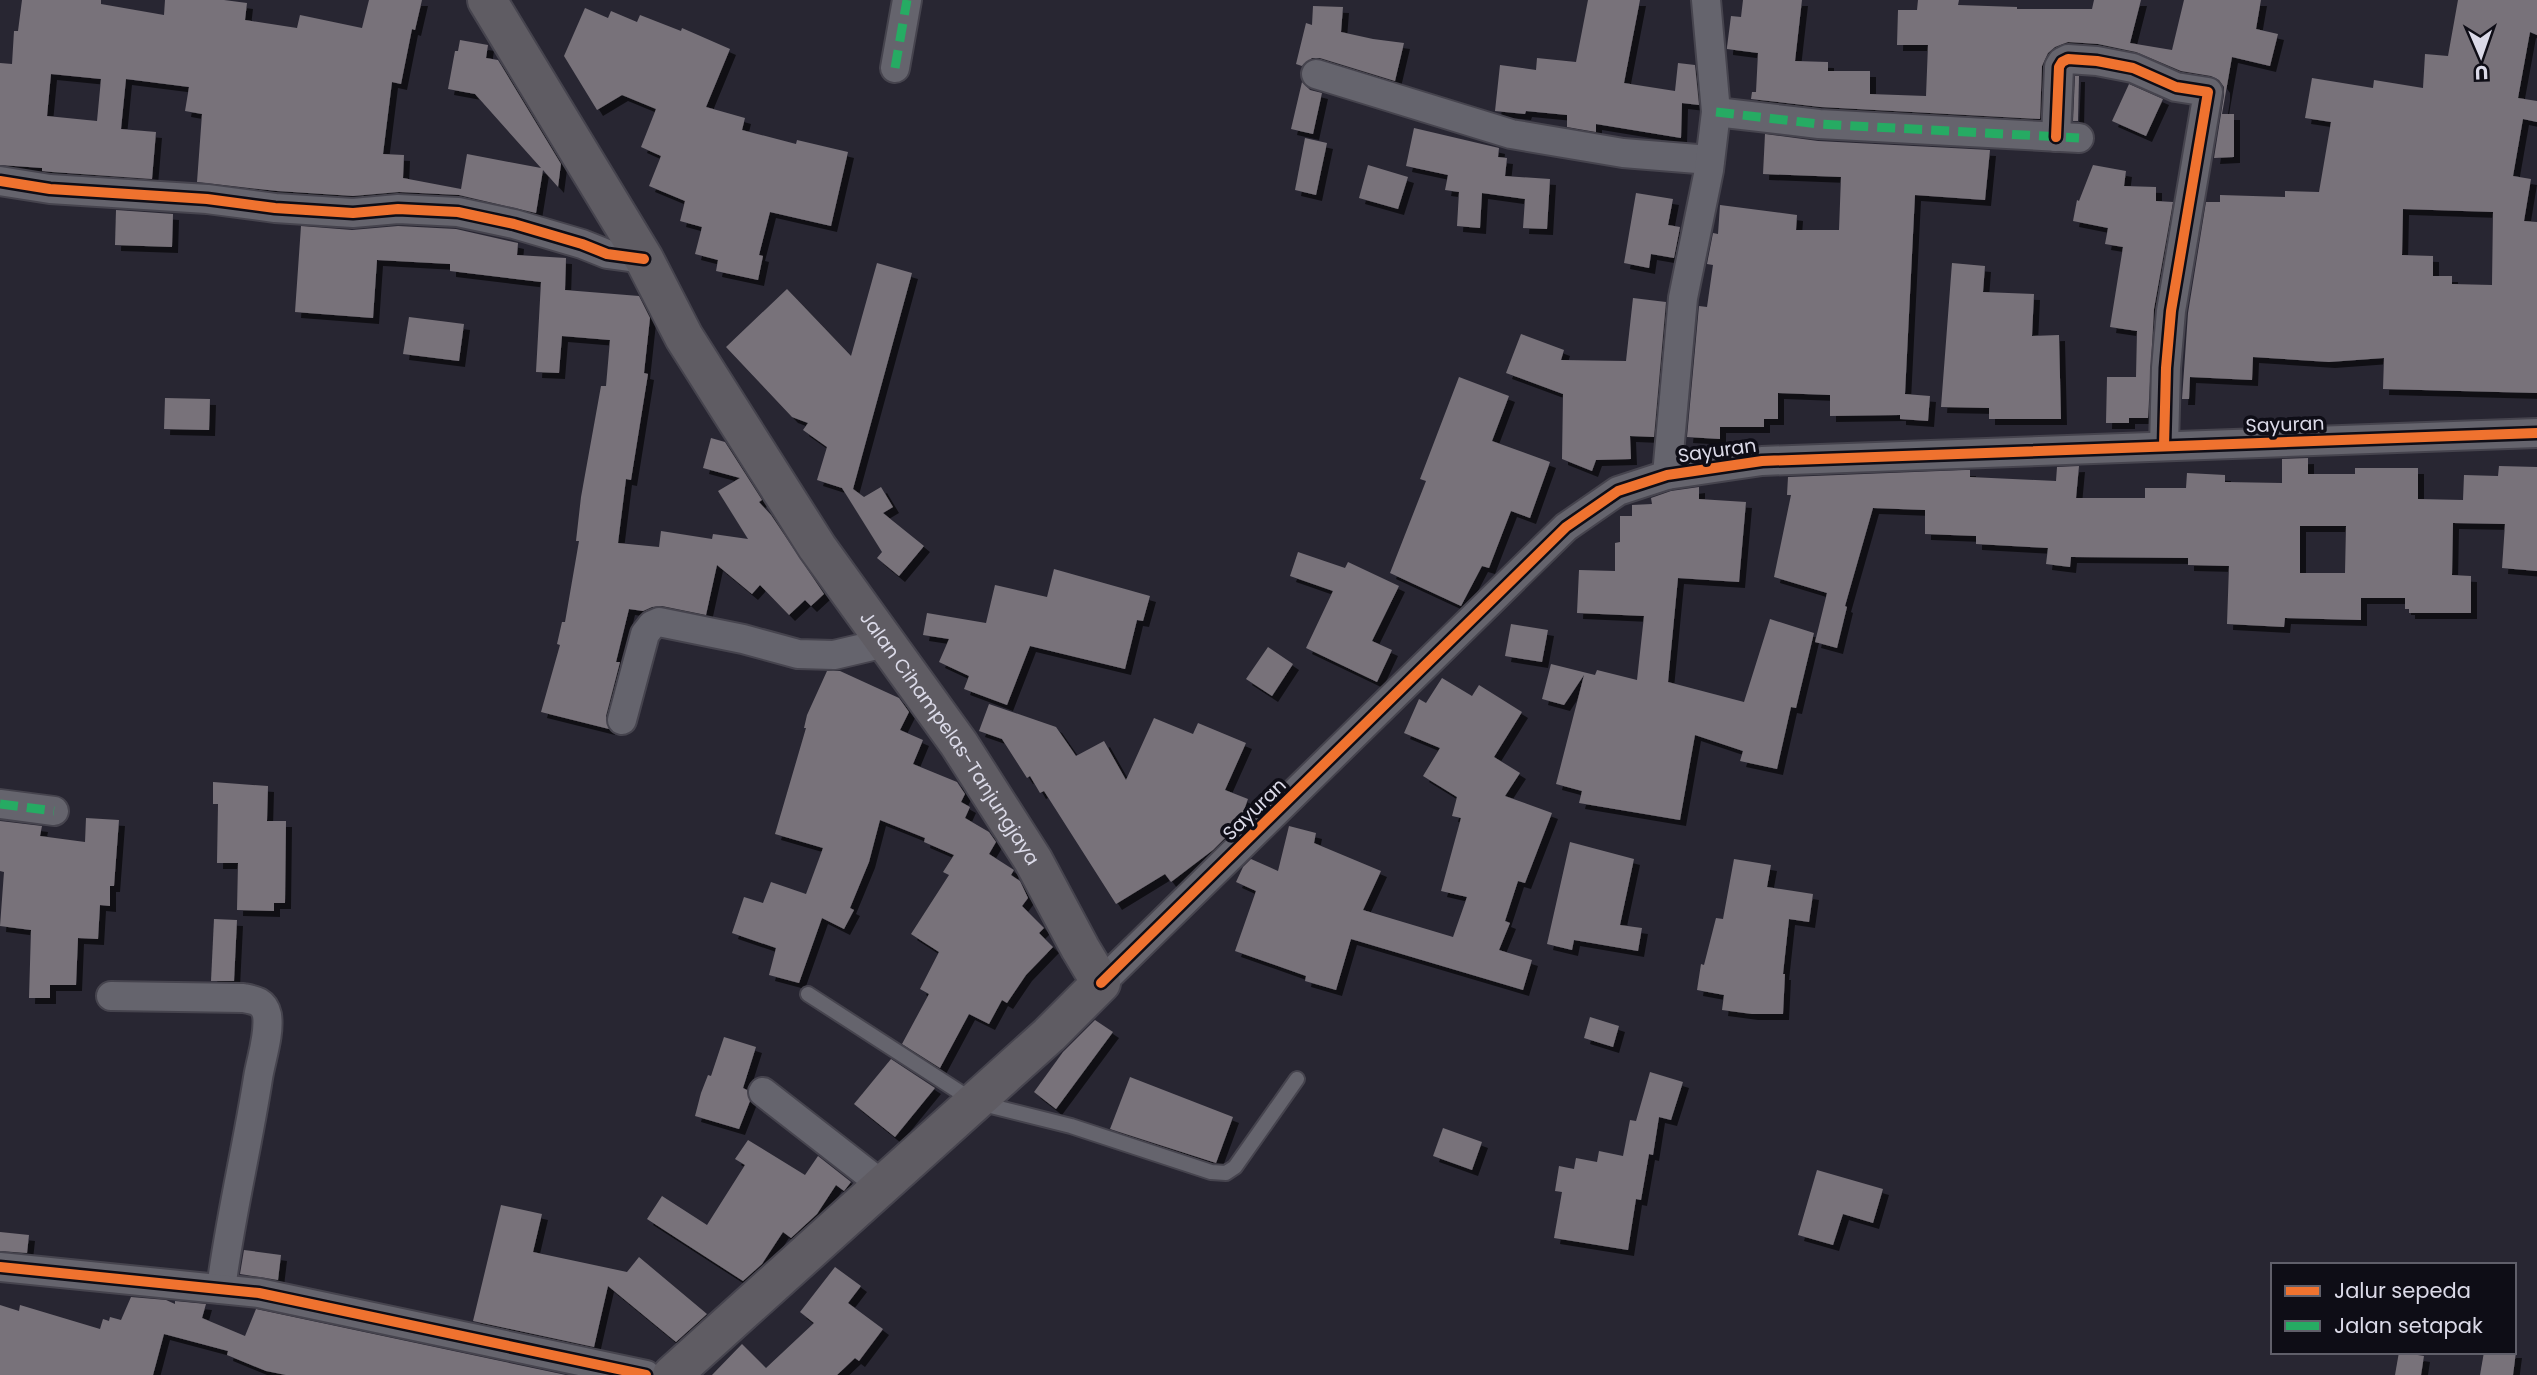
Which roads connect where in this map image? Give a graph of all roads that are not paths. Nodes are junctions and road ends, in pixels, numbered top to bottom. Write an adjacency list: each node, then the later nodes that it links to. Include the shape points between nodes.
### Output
1 (487, 0): 9 (main road, Jalan Cihampelas-Tanjungjaya)
2 (907, 0): 4 (street)
3 (1706, 0): 6 (street)
4 (895, 68)
5 (1316, 74): 7 (street, via 1511,134 1623,153)
6 (1716, 112): 7 (street); 11 (street, via 1819,124 2068,138 2059,67 2068,59 2133,68 2176,87 2208,92 2171,311)
7 (1710, 160): 12 (street, via 1683,298)
8 (0, 181): 9 (street, via 275,208 458,212 514,224 607,254)
9 (644, 259): 13 (main road, Jalan Cihampelas-Tanjungjaya, via 684,337 817,547)
10 (2537, 433): 11 (street, Sayuran)
11 (2164, 446): 12 (street, Sayuran, via 1762,461)
12 (1667, 474): 17 (street, Sayuran, via 1618,491 1566,527)
13 (885, 643): 14 (street, via 834,655 798,654 659,622 645,634); 17 (main road, Jalan Cihampelas-Tanjungjaya, via 1026,848)
14 (622, 720)
15 (0, 804): 16 (street)
16 (54, 811)
17 (1101, 983): 22 (main road)
18 (808, 994): 22 (lane)
19 (111, 996): 25 (street, via 243,998 264,1006 267,1016 253,1115)
20 (1297, 1079): 22 (lane, via 1235,1167 1226,1173)
21 (763, 1092): 23 (street)
22 (975, 1102): 23 (main road)
23 (881, 1184): 27 (main road)
24 (0, 1267): 25 (street)
25 (221, 1289): 26 (street, via 302,1301)
26 (646, 1375)
27 (672, 1375)

